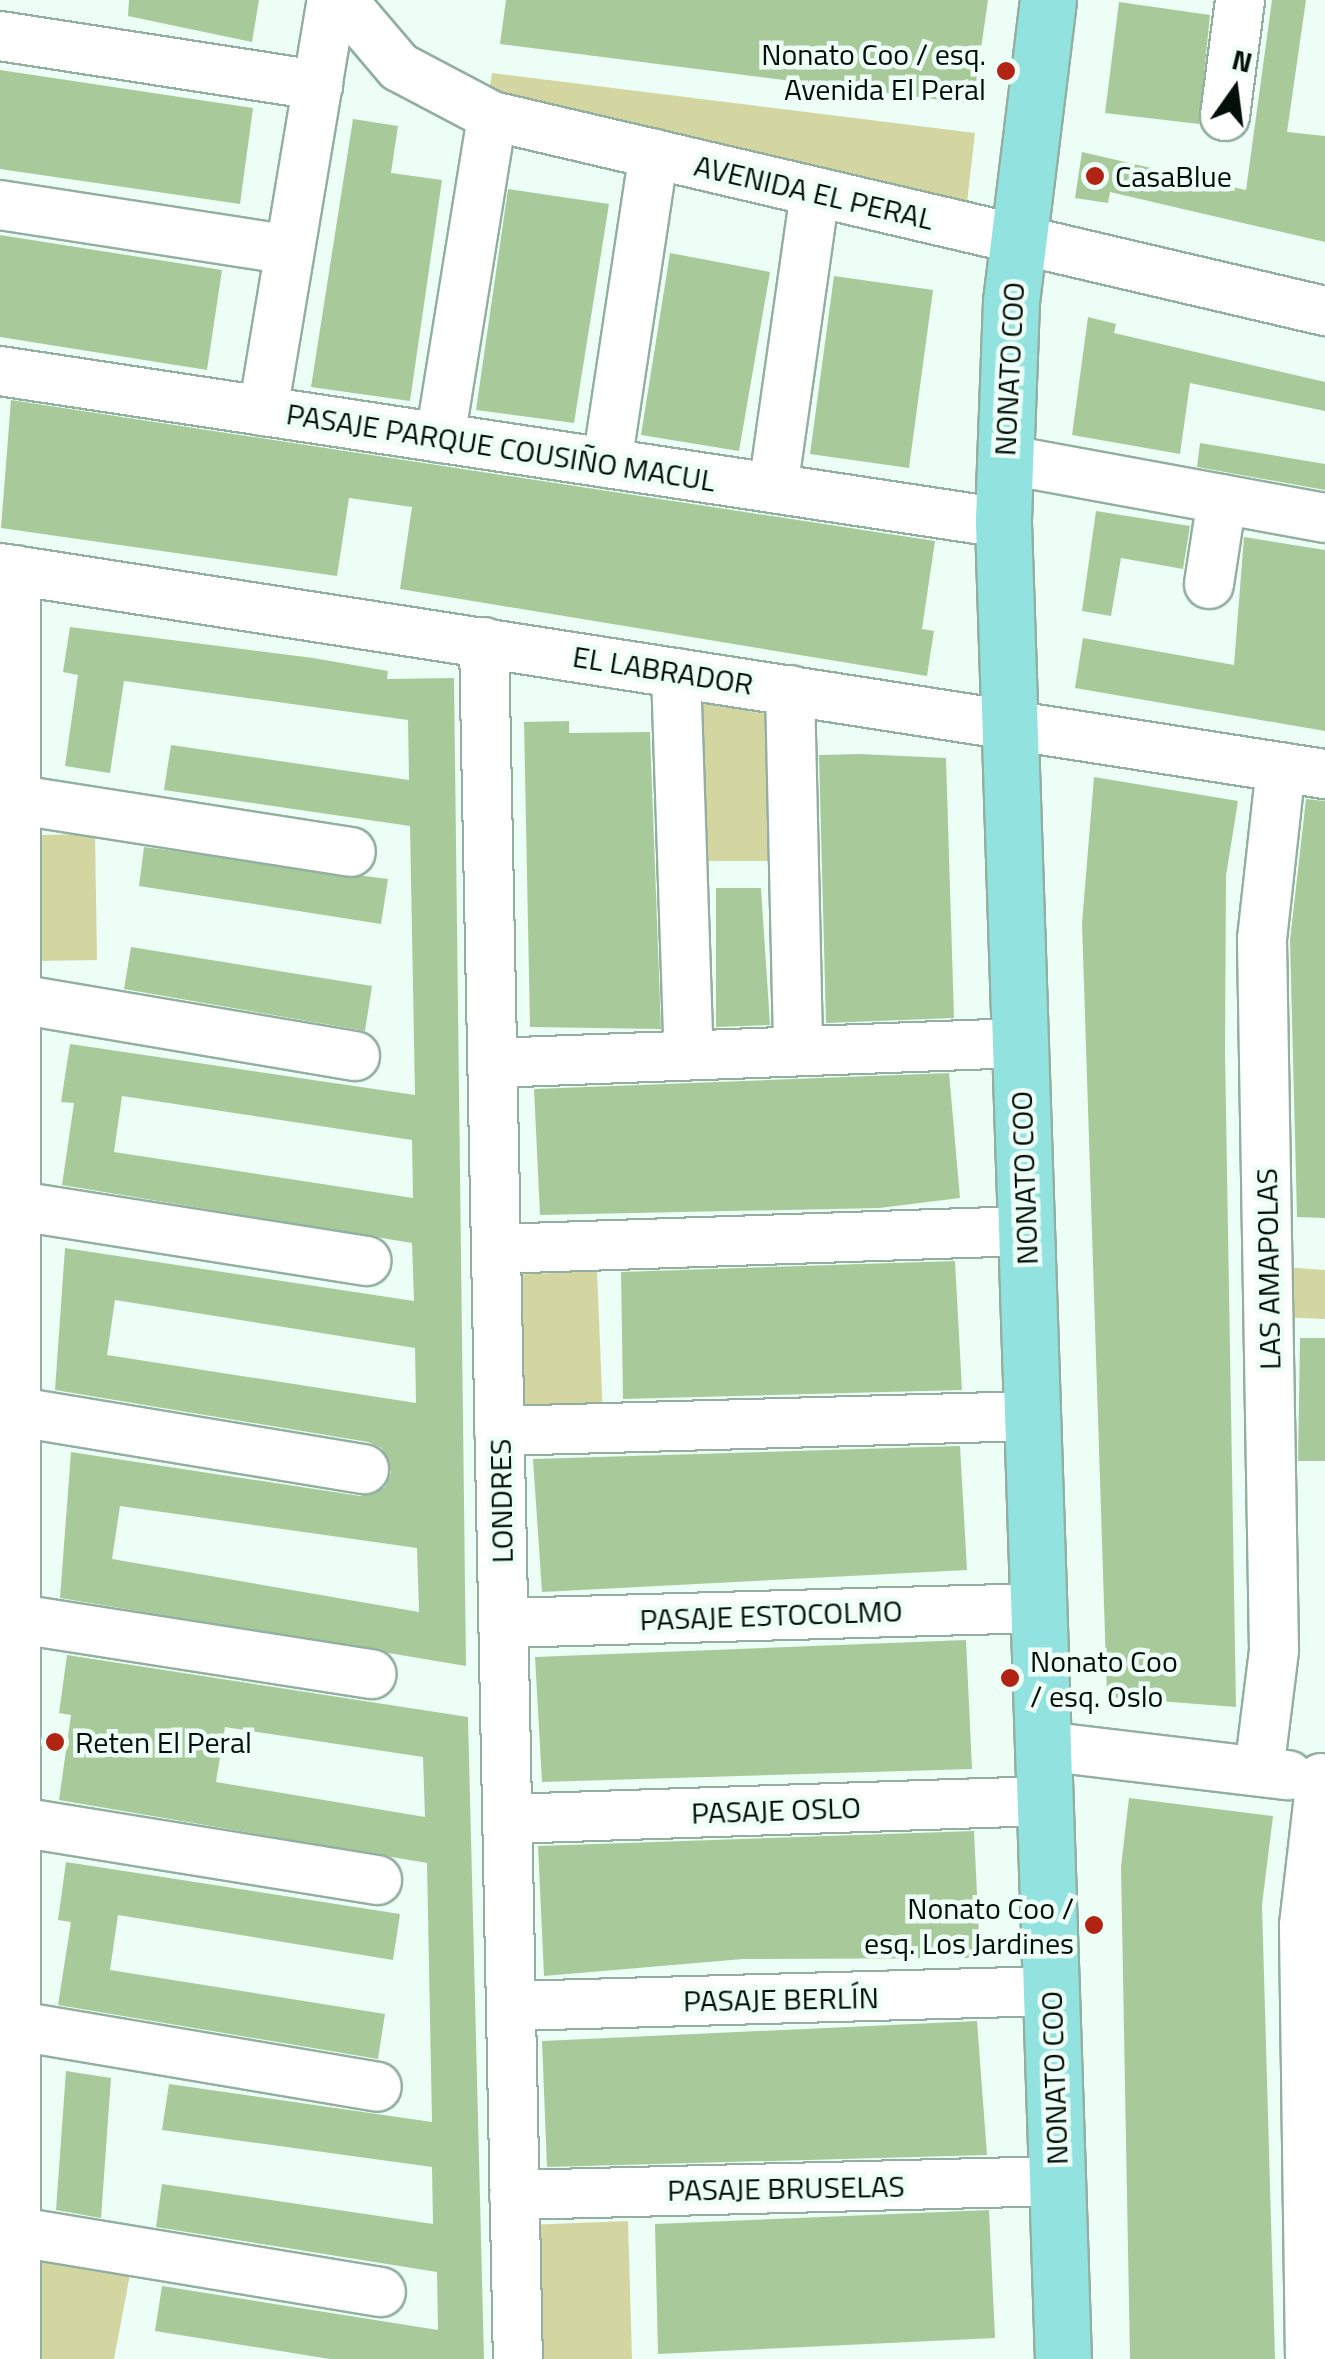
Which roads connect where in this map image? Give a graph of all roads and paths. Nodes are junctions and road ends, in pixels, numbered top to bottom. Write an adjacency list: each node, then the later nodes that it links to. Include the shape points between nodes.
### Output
1 (332, 0): 6 (street)
2 (342, 0): 7 (street, AVENIDA EL PERAL, via 399,68)
3 (1048, 0): 12 (main road, NONATO COO)
4 (1240, 0): 8 (street)
5 (0, 36): 6 (street)
6 (318, 85): 13 (street)
7 (492, 116): 9 (street, AVENIDA EL PERAL); 17 (street)
8 (1225, 116)
9 (654, 154): 10 (street, AVENIDA EL PERAL); 19 (street)
10 (814, 192): 12 (street, AVENIDA EL PERAL); 20 (street)
11 (0, 206): 13 (street)
12 (1018, 240): 14 (street, AVENIDA EL PERAL); 18 (main road, NONATO COO)
13 (290, 250): 16 (street)
14 (1325, 311)
15 (0, 371): 16 (street, PASAJE PARQUE COUSIÑO MACUL)
16 (262, 410): 17 (street, PASAJE PARQUE COUSIÑO MACUL)
17 (440, 438): 19 (street, PASAJE PARQUE COUSIÑO MACUL)
18 (1003, 460): 21 (street); 23 (main road, NONATO COO)
19 (607, 462): 20 (street, PASAJE PARQUE COUSIÑO MACUL)
20 (772, 488): 23 (street, PASAJE PARQUE COUSIÑO MACUL)
21 (1222, 499): 22 (street); 25 (street)
22 (1325, 518)
23 (1003, 523): 29 (main road, NONATO COO)
24 (8, 569): 26 (street, EL LABRADOR); 31 (street)
25 (1209, 584)
26 (484, 642): 27 (street, EL LABRADOR); 38 (street, LONDRES)
27 (676, 672): 28 (street, EL LABRADOR); 36 (street)
28 (790, 690): 29 (street, EL LABRADOR); 35 (street)
29 (1010, 724): 30 (street, EL LABRADOR); 34 (main road, NONATO COO)
30 (1303, 771): 52 (street, LAS AMAPOLAS, via 1262,940 1274,1650)
31 (8, 797): 32 (street); 33 (street)
32 (351, 852)
33 (8, 996): 37 (street); 39 (street)
34 (1020, 1043): 35 (street); 40 (main road, NONATO COO)
35 (798, 1052): 36 (street)
36 (689, 1055): 38 (street)
37 (355, 1056)
38 (492, 1063): 41 (street, LONDRES)
39 (8, 1203): 42 (street); 43 (street)
40 (1026, 1231): 41 (street); 44 (main road, NONATO COO)
41 (496, 1248): 45 (street, LONDRES)
42 (366, 1262)
43 (8, 1409): 46 (street); 48 (street)
44 (1032, 1416): 45 (street); 47 (main road, NONATO COO)
45 (500, 1432): 49 (street, LONDRES)
46 (364, 1468)
47 (1039, 1608): 49 (street, PASAJE ESTOCOLMO); 51 (main road, NONATO COO)
48 (8, 1617): 50 (street); 55 (street)
49 (503, 1623): 56 (street, LONDRES)
50 (372, 1674)
51 (1044, 1746): 52 (street); 54 (main road, NONATO COO)
52 (1259, 1771): 53 (street)
53 (1323, 1779): 69 (street, via 1304,1926)
54 (1045, 1801): 56 (street, PASAJE OSLO); 58 (main road, NONATO COO)
55 (8, 1819): 57 (street); 60 (street)
56 (507, 1820): 59 (street, LONDRES)
57 (377, 1880)
58 (1052, 1992): 59 (street, PASAJE BERLÍN); 62 (main road, NONATO COO)
59 (510, 2006): 63 (street, LONDRES)
60 (8, 2024): 61 (street); 64 (street)
61 (377, 2088)
62 (1058, 2181): 63 (street, PASAJE BRUSELAS); 68 (main road, NONATO COO)
63 (514, 2195): 67 (street, LONDRES)
64 (8, 2229): 65 (street); 66 (street)
65 (380, 2292)
66 (16, 2359)
67 (518, 2359)
68 (1063, 2359)
69 (1310, 2359)

